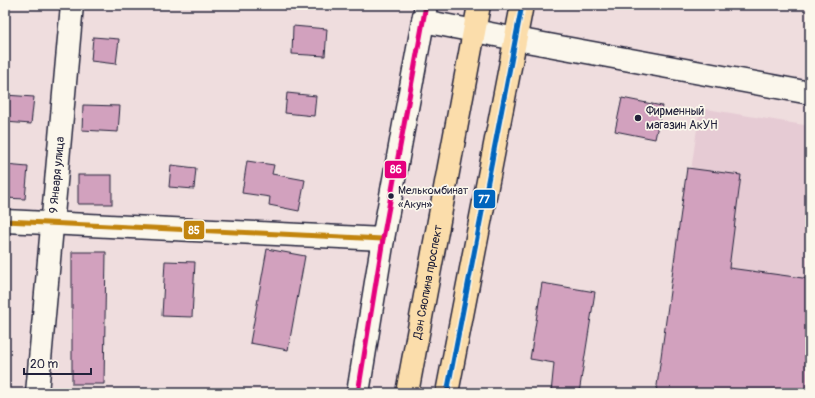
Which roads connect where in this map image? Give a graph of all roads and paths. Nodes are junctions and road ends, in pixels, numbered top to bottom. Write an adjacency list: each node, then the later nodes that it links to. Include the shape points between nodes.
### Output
1 (72, 5): 9 (street, 9 Января улица)
2 (480, 5): 5 (main road, Дэн Сяопина проспект)
3 (522, 5): 6 (main road)
4 (424, 13): 5 (street); 10 (street)
5 (474, 31): 6 (street); 13 (main road, Дэн Сяопина проспект)
6 (516, 39): 7 (street); 14 (main road)
7 (810, 93)
8 (5, 221): 9 (street)
9 (53, 223): 10 (street); 11 (street, 9 Января улица)
10 (383, 239): 12 (street)
11 (36, 393)
12 (358, 393)
13 (407, 393)
14 (447, 393)

